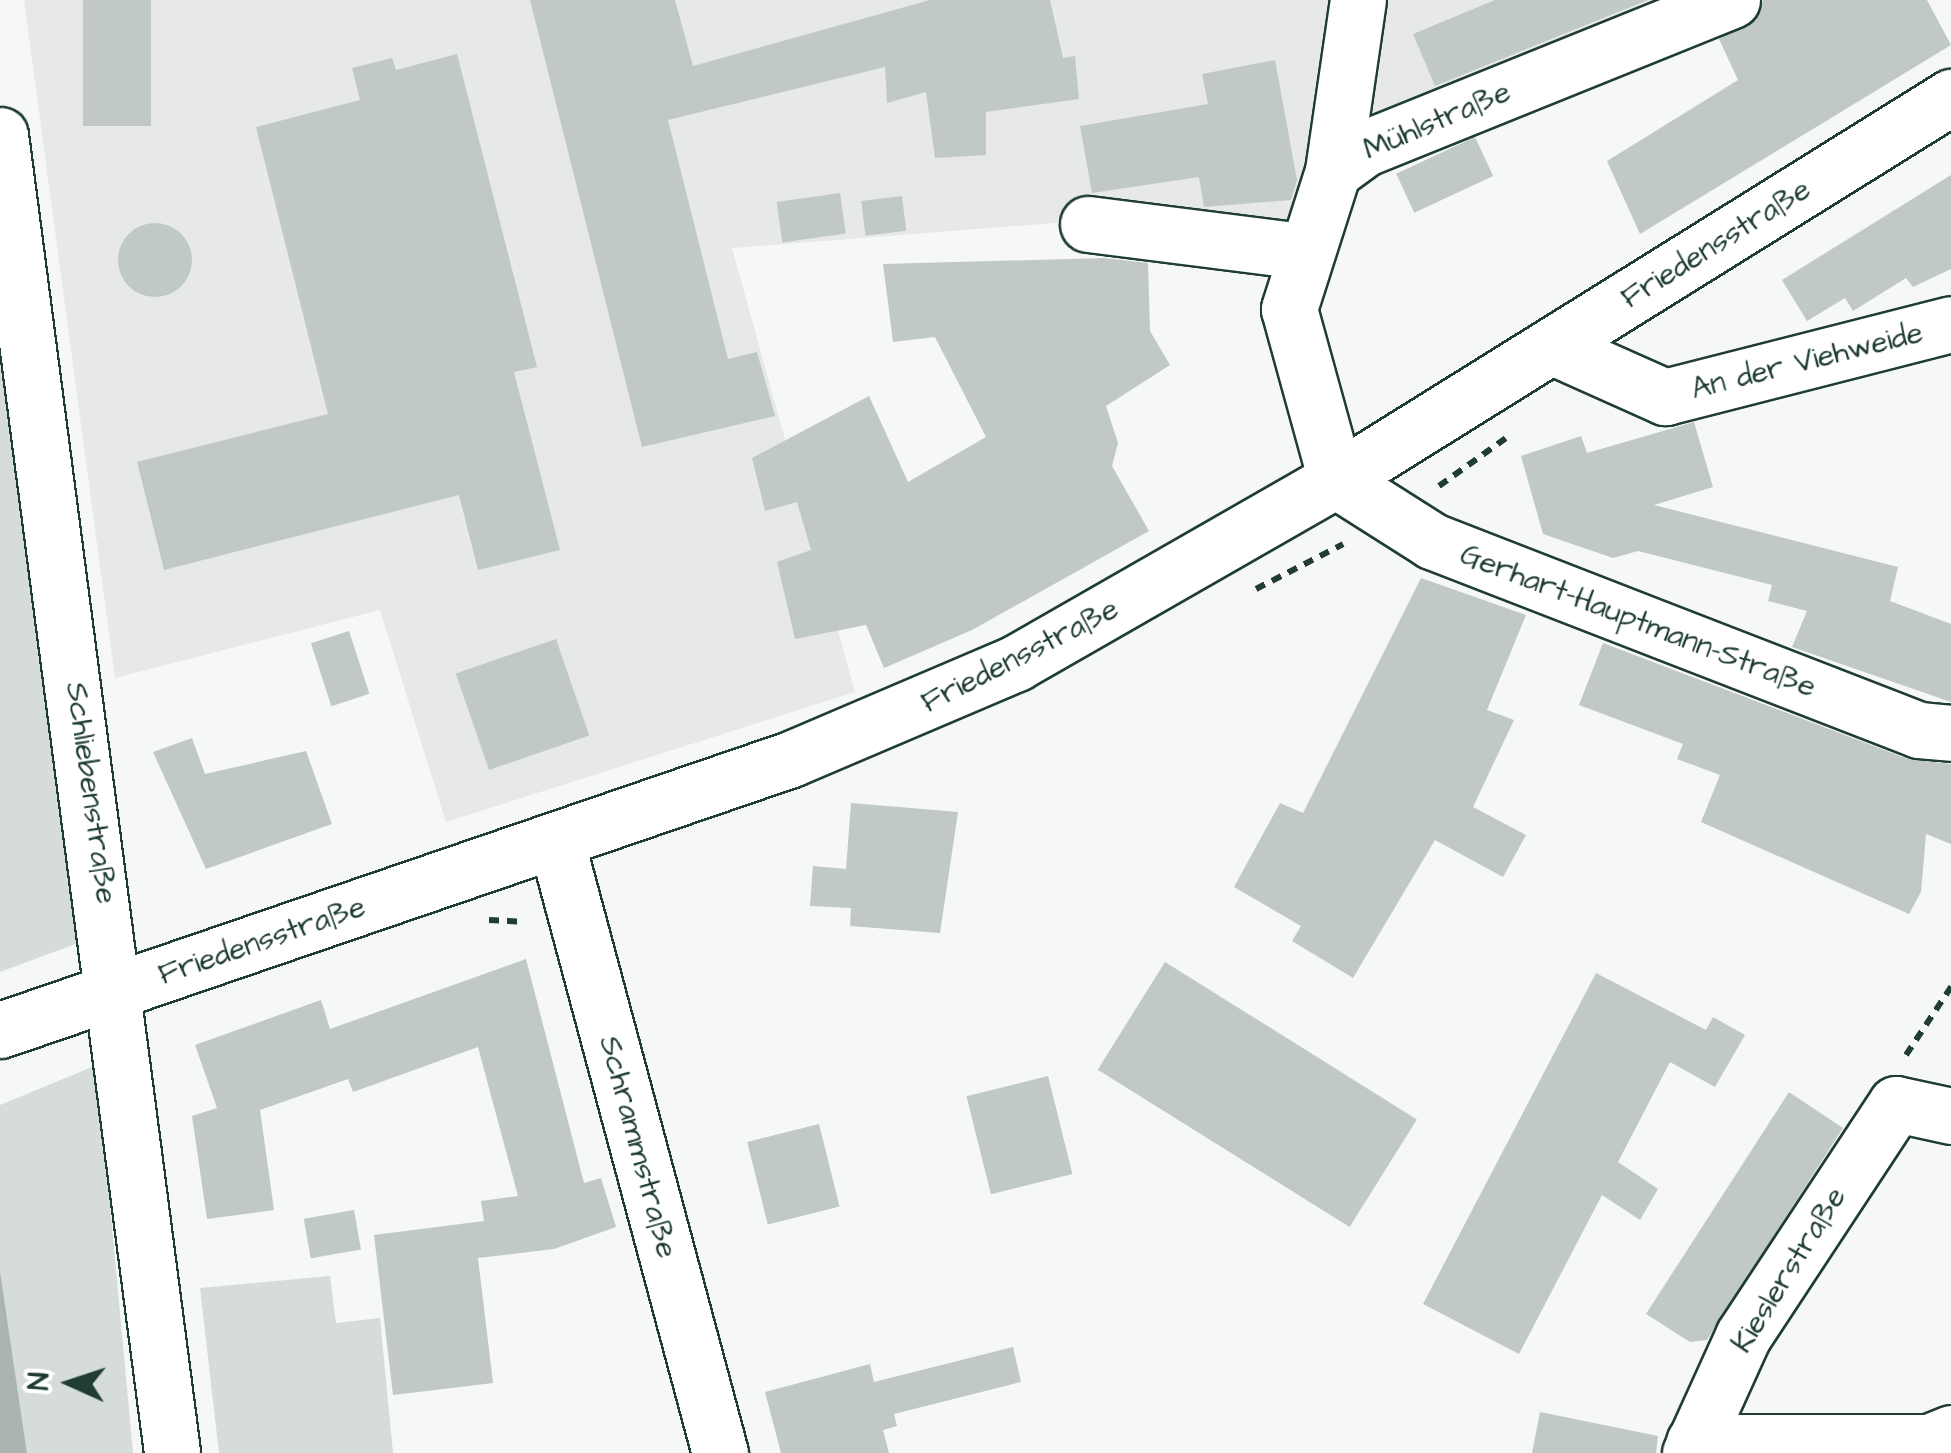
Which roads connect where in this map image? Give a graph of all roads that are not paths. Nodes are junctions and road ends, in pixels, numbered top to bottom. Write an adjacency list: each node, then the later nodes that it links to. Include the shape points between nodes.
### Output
1 (1358, 0): 5 (street)
2 (1732, 0): 5 (street, Mühlstraße, via 1365,148)
3 (1951, 97): 9 (street, Friedensstraße)
4 (0, 135): 13 (street, Schliebenstraße)
5 (1333, 172): 7 (street, Mühlstraße)
6 (1088, 224): 7 (street)
7 (1302, 251): 10 (street, Mühlstraße, via 1289,308)
8 (1951, 324): 9 (street, An der Viehweide, via 1665,397)
9 (1553, 347): 10 (street, Friedensstraße)
10 (1336, 480): 11 (street, Gerhart-Hauptmann-Straße, via 1432,541 1919,730); 12 (street, Friedensstraße, via 1016,664 807,752)
11 (1951, 734)
12 (556, 841): 13 (street, Friedensstraße); 19 (street, Schrammstraße)
13 (95, 997): 14 (street, Friedensstraße); 18 (street, Schliebenstraße)
14 (0, 1030)
15 (1951, 1116): 17 (street, Kieslerstraße, via 1896,1104 1743,1336)
16 (1951, 1433): 17 (street, Kieslerstraße, via 1930,1442)
17 (1692, 1448)
18 (172, 1453)
19 (720, 1453)

